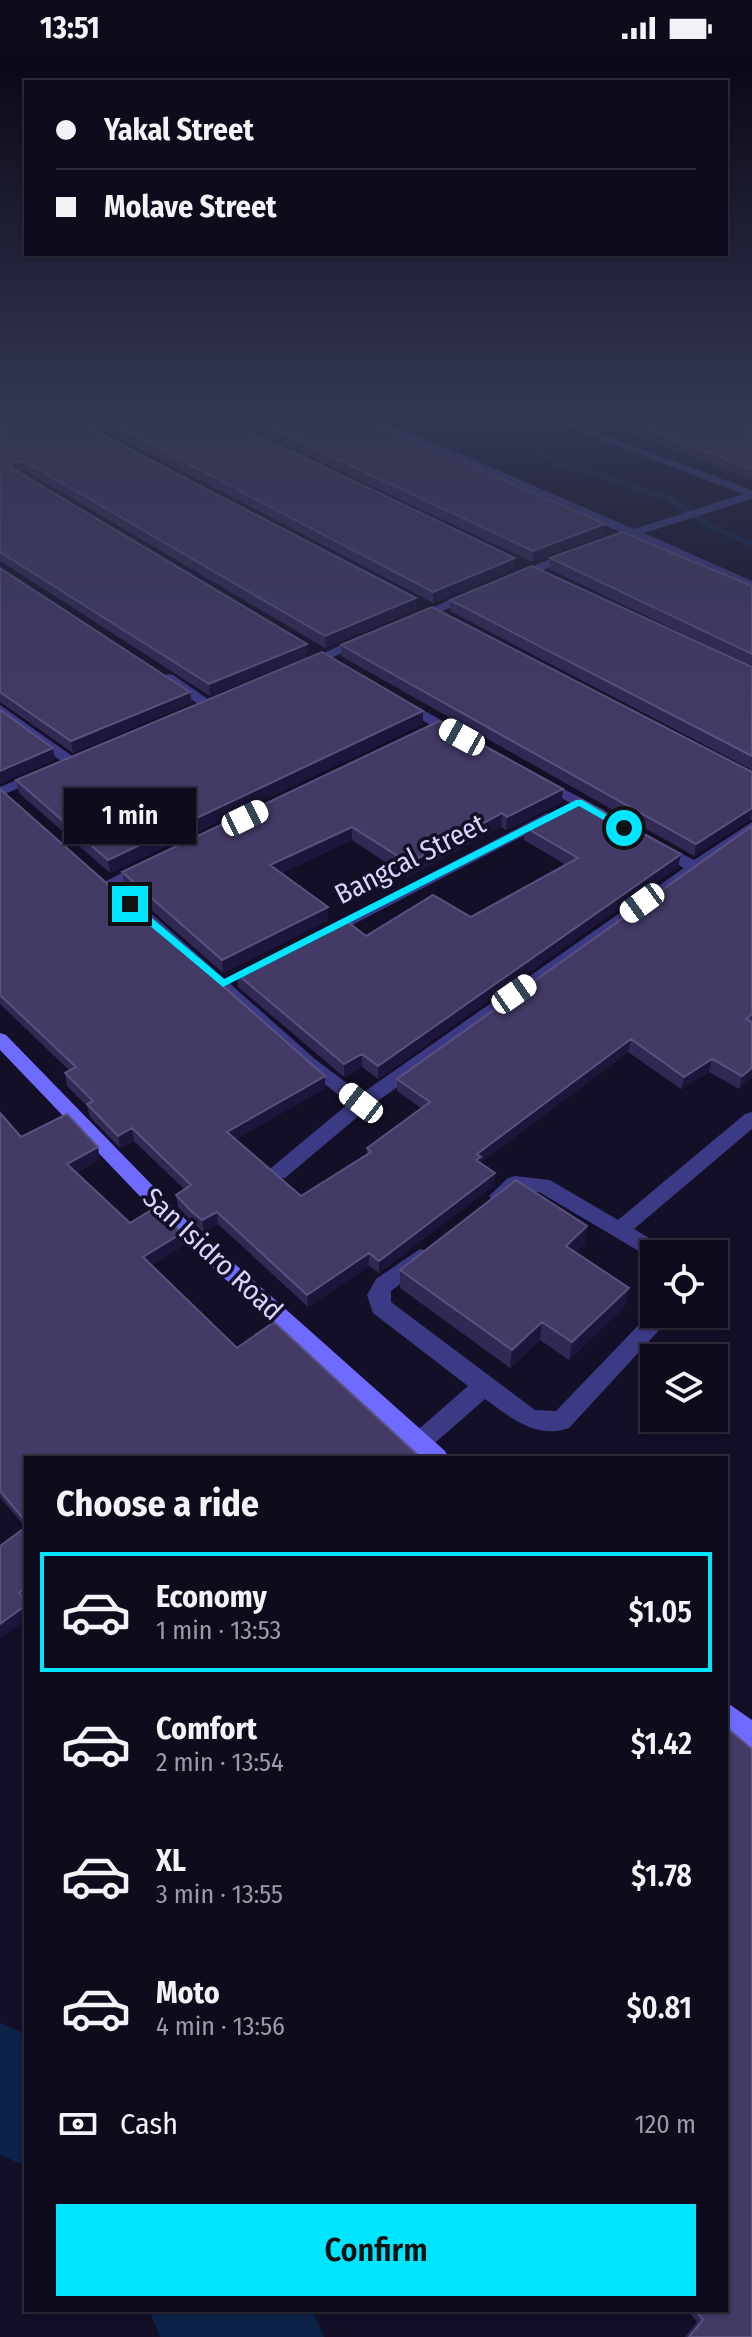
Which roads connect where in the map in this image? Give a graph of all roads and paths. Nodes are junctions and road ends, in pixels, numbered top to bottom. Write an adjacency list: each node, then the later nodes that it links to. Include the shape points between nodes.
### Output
1 (594, 516): 3 (street)
2 (682, 516): 3 (street)
3 (629, 532): 4 (street); 7 (street)
4 (524, 567): 5 (street); 6 (street)
5 (543, 577)
6 (501, 582)
7 (752, 585)
8 (487, 588): 10 (street)
9 (418, 603): 10 (street)
10 (431, 611): 11 (street); 12 (street)
11 (445, 618)
12 (405, 622)
13 (379, 634): 15 (street)
14 (312, 649): 15 (street)
15 (332, 660): 16 (street)
16 (296, 668)
17 (156, 670): 20 (street)
18 (389, 694): 23 (street, via 432,728)
19 (223, 698): 20 (street)
20 (208, 704): 22 (street)
21 (0, 709): 25 (street, via 76,758)
22 (194, 709)
23 (477, 746)
24 (528, 774): 26 (street)
25 (6, 795)
26 (579, 802): 27 (street); 32 (street, Bangcal Street)
27 (617, 824)
28 (752, 827): 31 (street)
29 (642, 838): 31 (street)
30 (162, 858): 34 (street, via 112,889 230,980 309,1063)
31 (693, 866): 34 (street)
32 (308, 940)
33 (0, 1039): 43 (main road, San Isidro Road, via 184,1230)
34 (361, 1103): 36 (street)
35 (752, 1119): 38 (street)
36 (278, 1173)
37 (479, 1211): 38 (street, via 515,1183 529,1182)
38 (619, 1230): 39 (street)
39 (640, 1243)
40 (431, 1248): 42 (street, via 383,1285 378,1295 381,1307)
41 (650, 1328): 42 (street, via 561,1421 531,1419)
42 (484, 1386): 43 (street)
43 (420, 1442): 44 (main road, San Isidro Road)
44 (435, 1456)
45 (728, 1717): 46 (main road)
46 (752, 1738)

